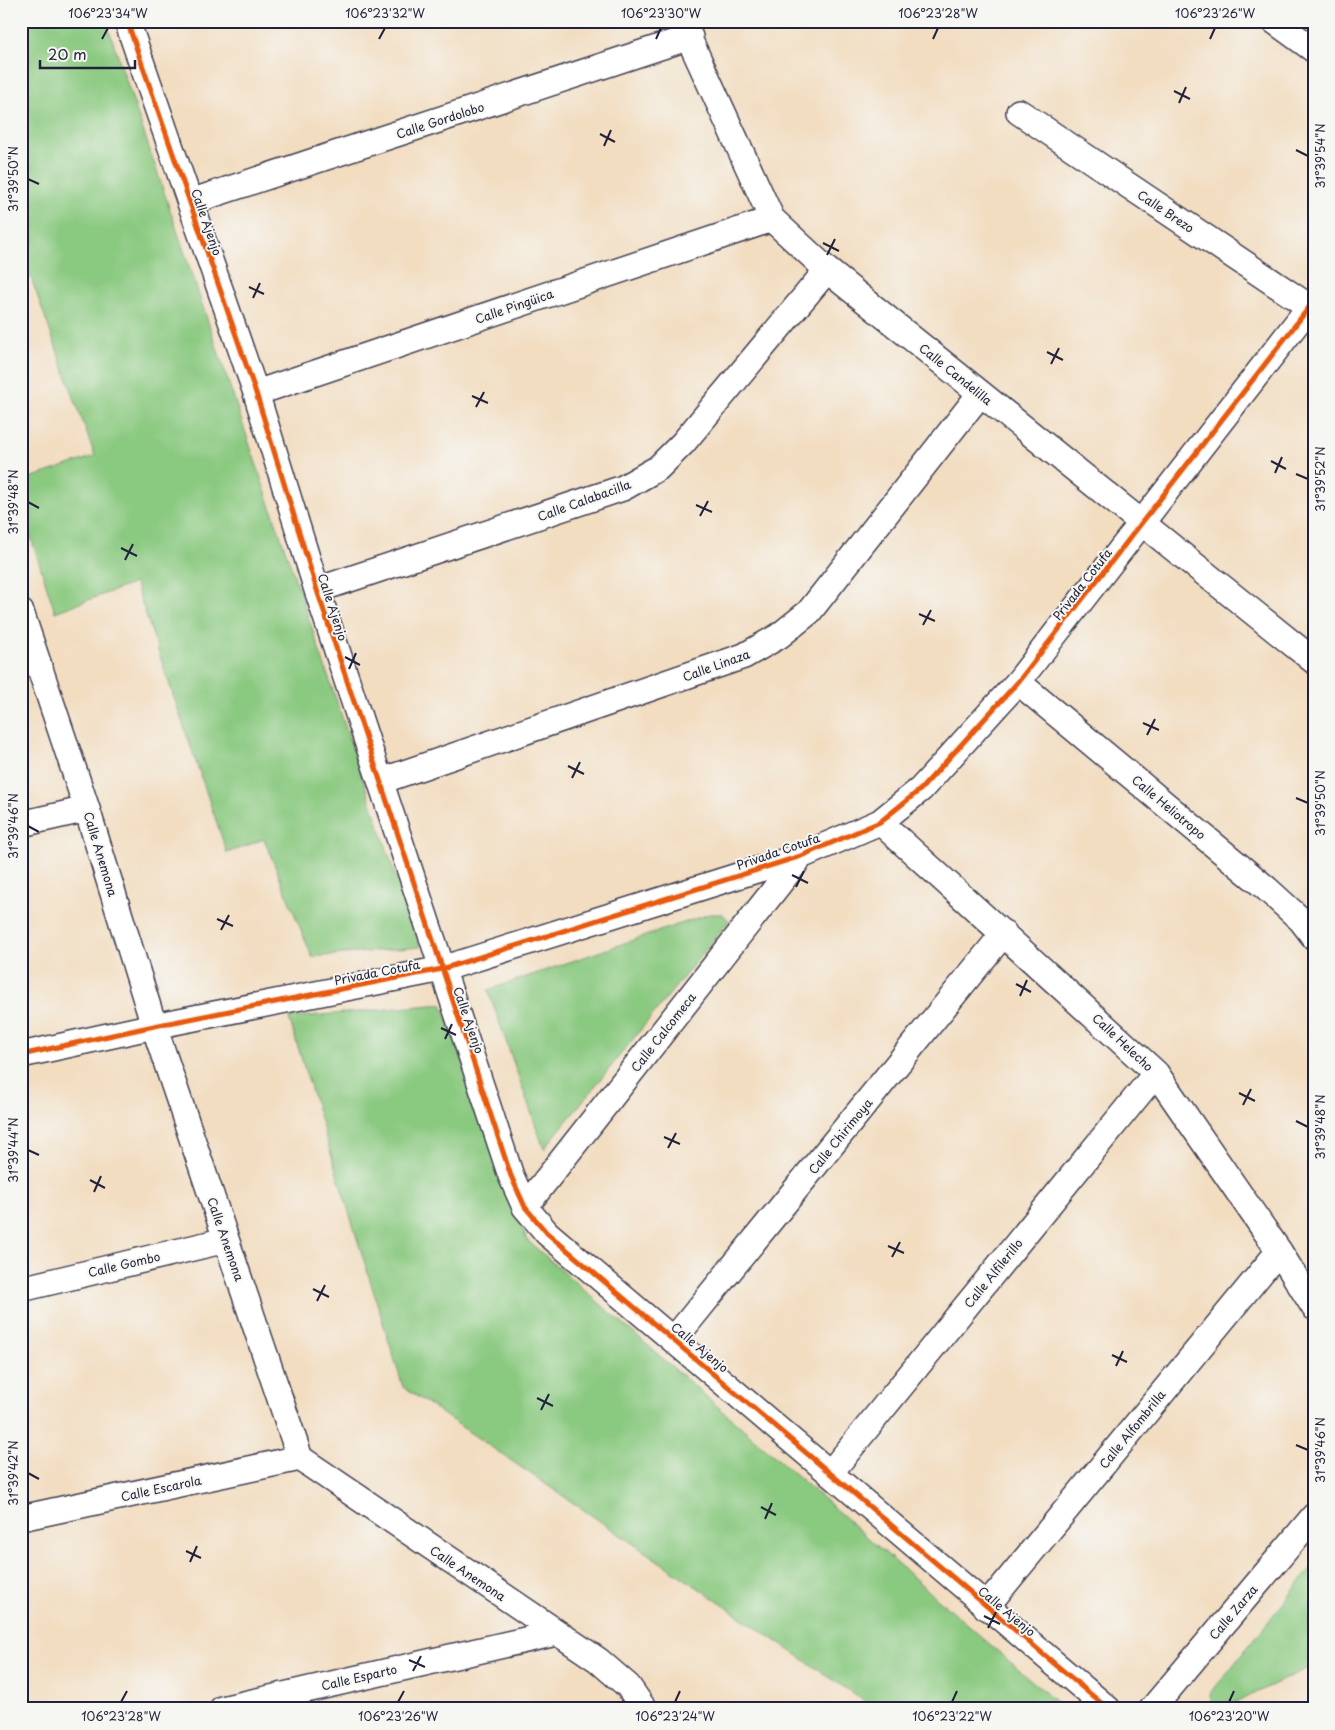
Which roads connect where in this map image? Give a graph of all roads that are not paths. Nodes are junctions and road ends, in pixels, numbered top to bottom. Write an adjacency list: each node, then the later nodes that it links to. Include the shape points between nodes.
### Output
1 (127, 21): 6 (street, Calle Ajenjo)
2 (1274, 21): 4 (street)
3 (686, 29): 6 (street, Calle Gordolobo); 7 (street, Calle Candelilla)
4 (1314, 50)
5 (1019, 112): 9 (street, Calle Brezo)
6 (190, 202): 10 (street, Calle Ajenjo)
7 (772, 219): 8 (street, Calle Candelilla); 10 (street, Calle Pingüica)
8 (827, 270): 11 (street, Calle Candelilla); 13 (street, Calle Calabacilla, via 683,443 658,468 623,488)
9 (1312, 306): 12 (street, Privada Cotufa)
10 (256, 393): 13 (street, Calle Ajenjo)
11 (980, 394): 12 (street, Calle Candelilla); 17 (street, Calle Linaza, via 809,612 780,636 744,656)
12 (1143, 522): 15 (street, Calle Candelilla); 16 (street, Privada Cotufa)
13 (317, 590): 17 (street, Calle Ajenjo)
14 (21, 612): 18 (street, Calle Anemona)
15 (1314, 661)
16 (1018, 682): 19 (street, Privada Cotufa, via 921,789); 23 (street, Calle Heliotropo, via 1267,888)
17 (381, 781): 24 (street, Calle Ajenjo)
18 (87, 809): 20 (street); 25 (street, Calle Anemona)
19 (880, 822): 21 (street, Privada Cotufa); 22 (street, Calle Helecho)
20 (21, 824)
21 (801, 856): 24 (street, Privada Cotufa); 28 (street, Calle Calcomeca)
22 (1004, 933): 27 (street, Calle Helecho); 33 (street, Calle Chirimoya)
23 (1314, 937)
24 (442, 969): 25 (street, Privada Cotufa); 28 (street, Calle Ajenjo, via 511,1176)
25 (154, 1026): 26 (street, Privada Cotufa); 29 (street, Calle Anemona)
26 (21, 1055)
27 (1156, 1073): 30 (street, Calle Helecho); 35 (street, Calle Alfilerillo)
28 (525, 1207): 33 (street, Calle Ajenjo, via 547,1233)
29 (226, 1240): 31 (street, Calle Gombo); 34 (street, Calle Anemona)
30 (1279, 1251): 32 (street, Calle Helecho); 38 (street, Calle Alfombrilla)
31 (21, 1288)
32 (1314, 1307)
33 (675, 1338): 35 (street, Calle Ajenjo)
34 (300, 1458): 37 (street, Calle Escarola); 39 (street, Calle Anemona)
35 (831, 1472): 38 (street, Calle Ajenjo)
36 (1314, 1516): 43 (street, Calle Zarza)
37 (21, 1518)
38 (986, 1607): 42 (street, Calle Ajenjo)
39 (556, 1633): 40 (street, Calle Esparto); 41 (street, Calle Anemona, via 598,1660 628,1686)
40 (222, 1709)
41 (644, 1709)
42 (1108, 1709)
43 (1152, 1709)

